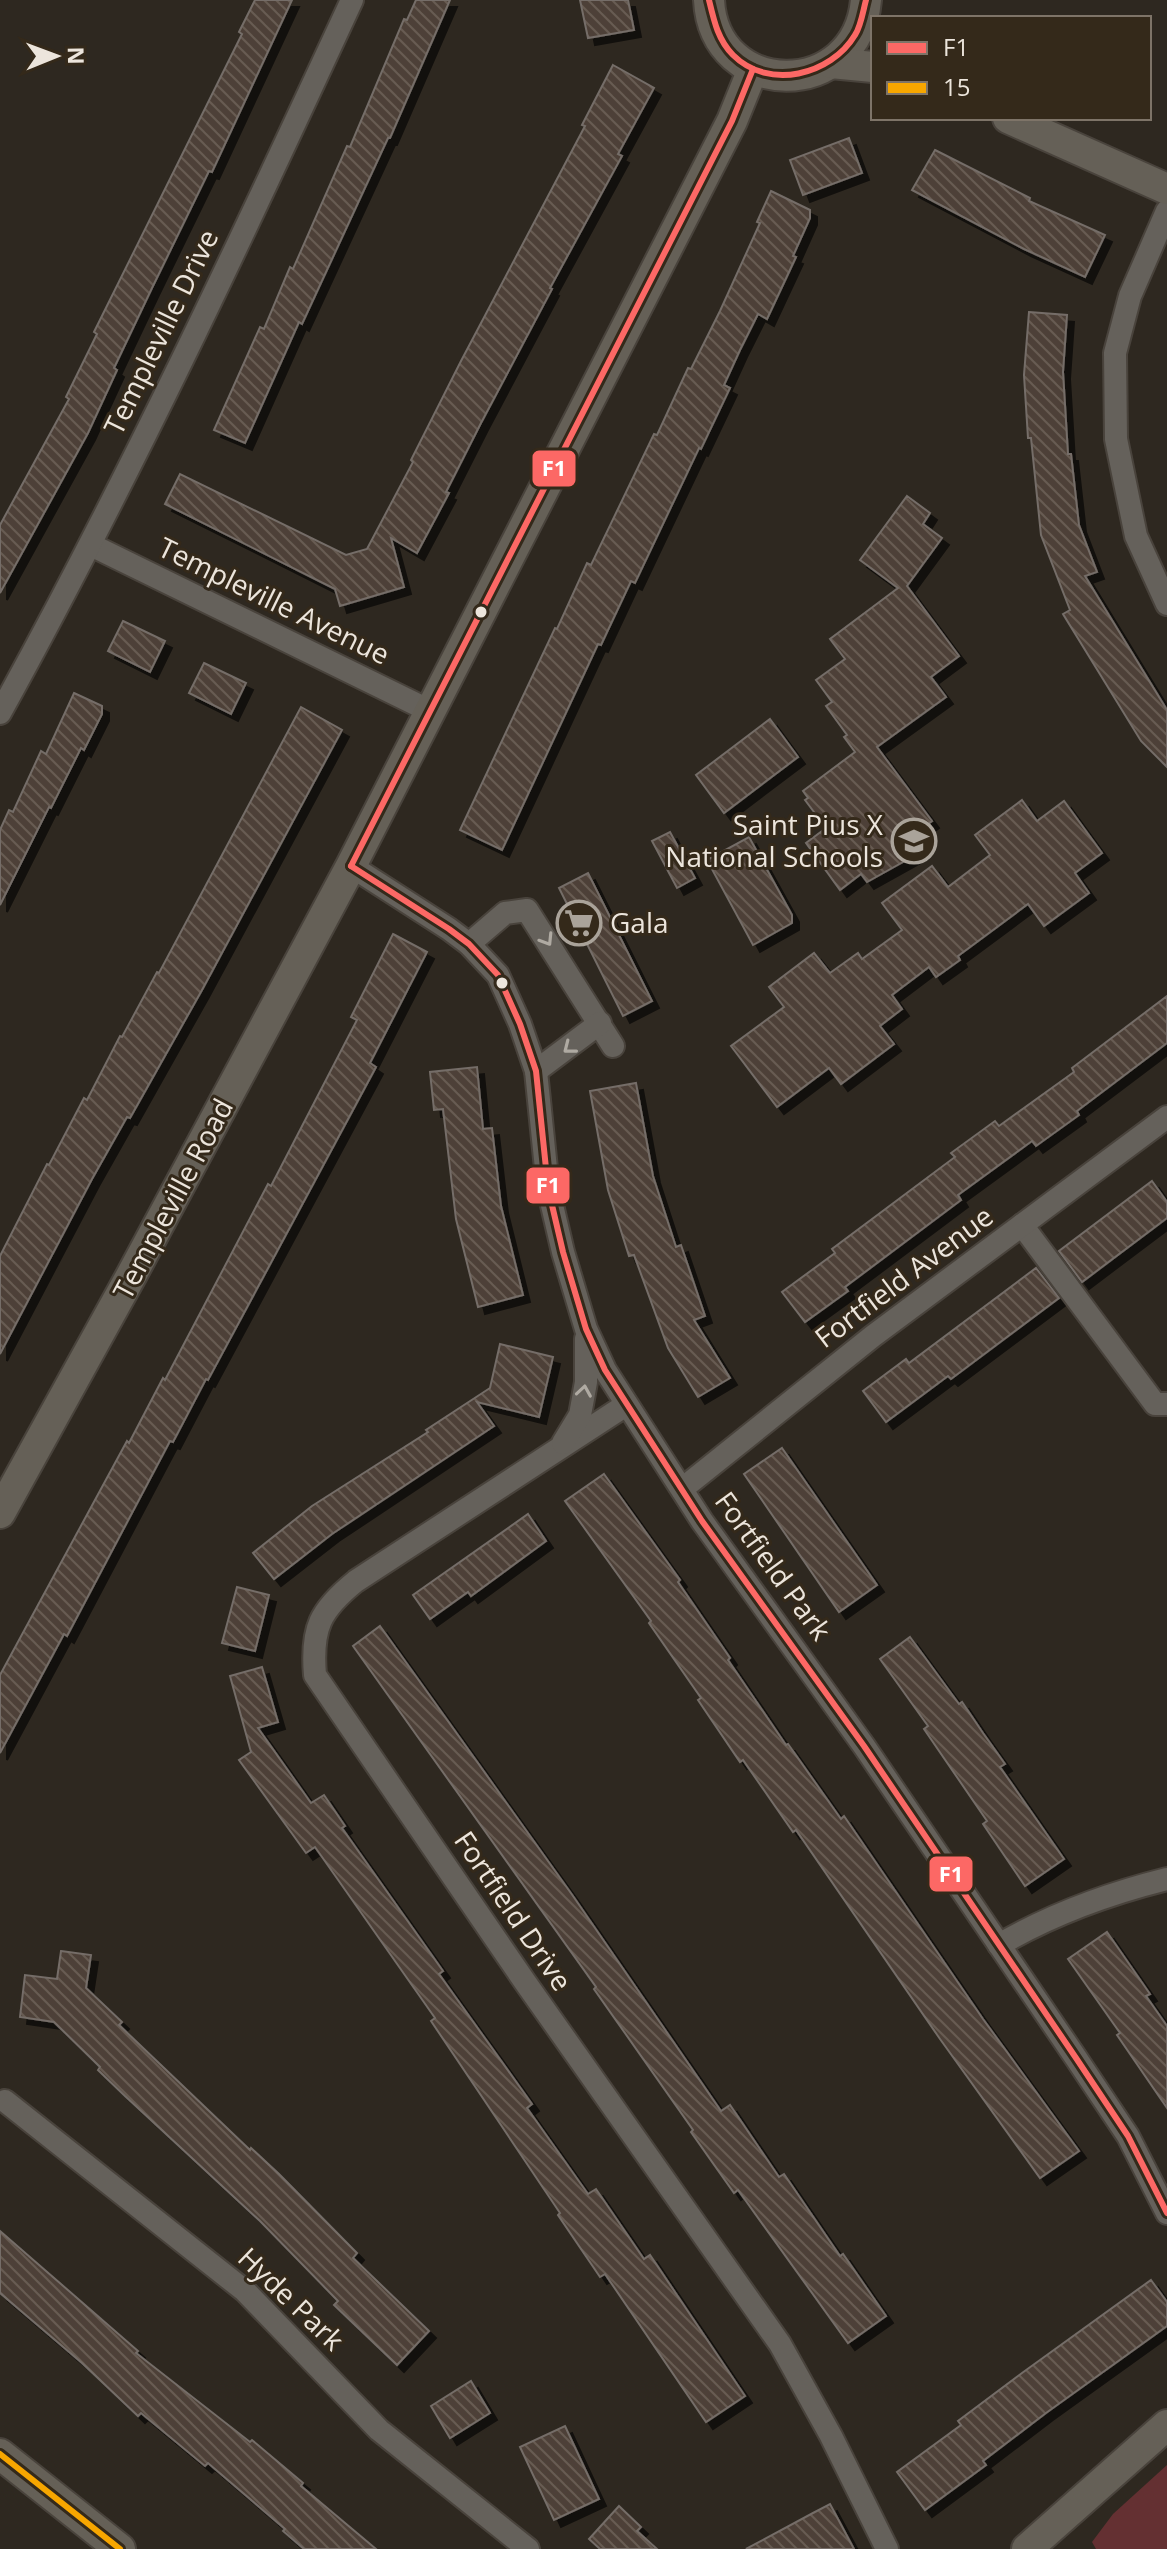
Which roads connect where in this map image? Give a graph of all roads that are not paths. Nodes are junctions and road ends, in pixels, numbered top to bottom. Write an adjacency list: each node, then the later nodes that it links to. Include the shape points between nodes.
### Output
1 (352, 0): 11 (street, Templeville Drive)
2 (709, 0): 7 (main road, via 724,45)
3 (867, 0): 4 (main road); 5 (main road, via 856,37)
4 (879, 16)
5 (831, 63): 6 (main road); 7 (main road, via 788,77)
6 (871, 67)
7 (753, 69): 14 (main road, Templeville Road, via 732,121)
8 (1012, 120): 9 (main road)
9 (1167, 189)
10 (1167, 211): 12 (street, via 1130,296 1115,353 1116,439 1136,536)
11 (91, 545): 13 (street, Templeville Drive); 14 (street, Templeville Avenue)
12 (1167, 604)
13 (8, 681): 15 (street, Templeville Drive)
14 (432, 712): 16 (main road, Templeville Road)
15 (0, 713)
16 (351, 866): 17 (street, Fortfield Park); 28 (main road, Templeville Road)
17 (469, 944): 18 (street, one-way to 18, via 505,913 527,910); 20 (street, Fortfield Park, via 498,975)
18 (600, 1023): 19 (street); 20 (street, one-way to 20)
19 (613, 1046)
20 (536, 1071): 23 (street, Fortfield Park, via 548,1188)
21 (1167, 1117): 22 (street, Fortfield Avenue)
22 (1022, 1225): 24 (street, via 1155,1404); 27 (street, Fortfield Avenue)
23 (586, 1329): 25 (street, Fortfield Park); 26 (street, one-way to 23, via 580,1415)
24 (1167, 1404)
25 (626, 1405): 26 (street, Fortfield Drive); 27 (street, Fortfield Park)
26 (561, 1448): 37 (street, Fortfield Drive, via 334,1599 317,1624 315,1675 780,2344)
27 (682, 1489): 30 (street, Fortfield Park)
28 (0, 1513)
29 (1167, 1879): 30 (street, via 1081,1904)
30 (999, 1945): 32 (street, Fortfield Park, via 1128,2136)
31 (5, 2101): 36 (street, Hyde Park, via 245,2291 379,2430)
32 (1167, 2213)
33 (1167, 2425): 38 (main road)
34 (0, 2454): 35 (main road)
35 (120, 2549)
36 (528, 2549)
37 (887, 2549)
38 (1027, 2549)

